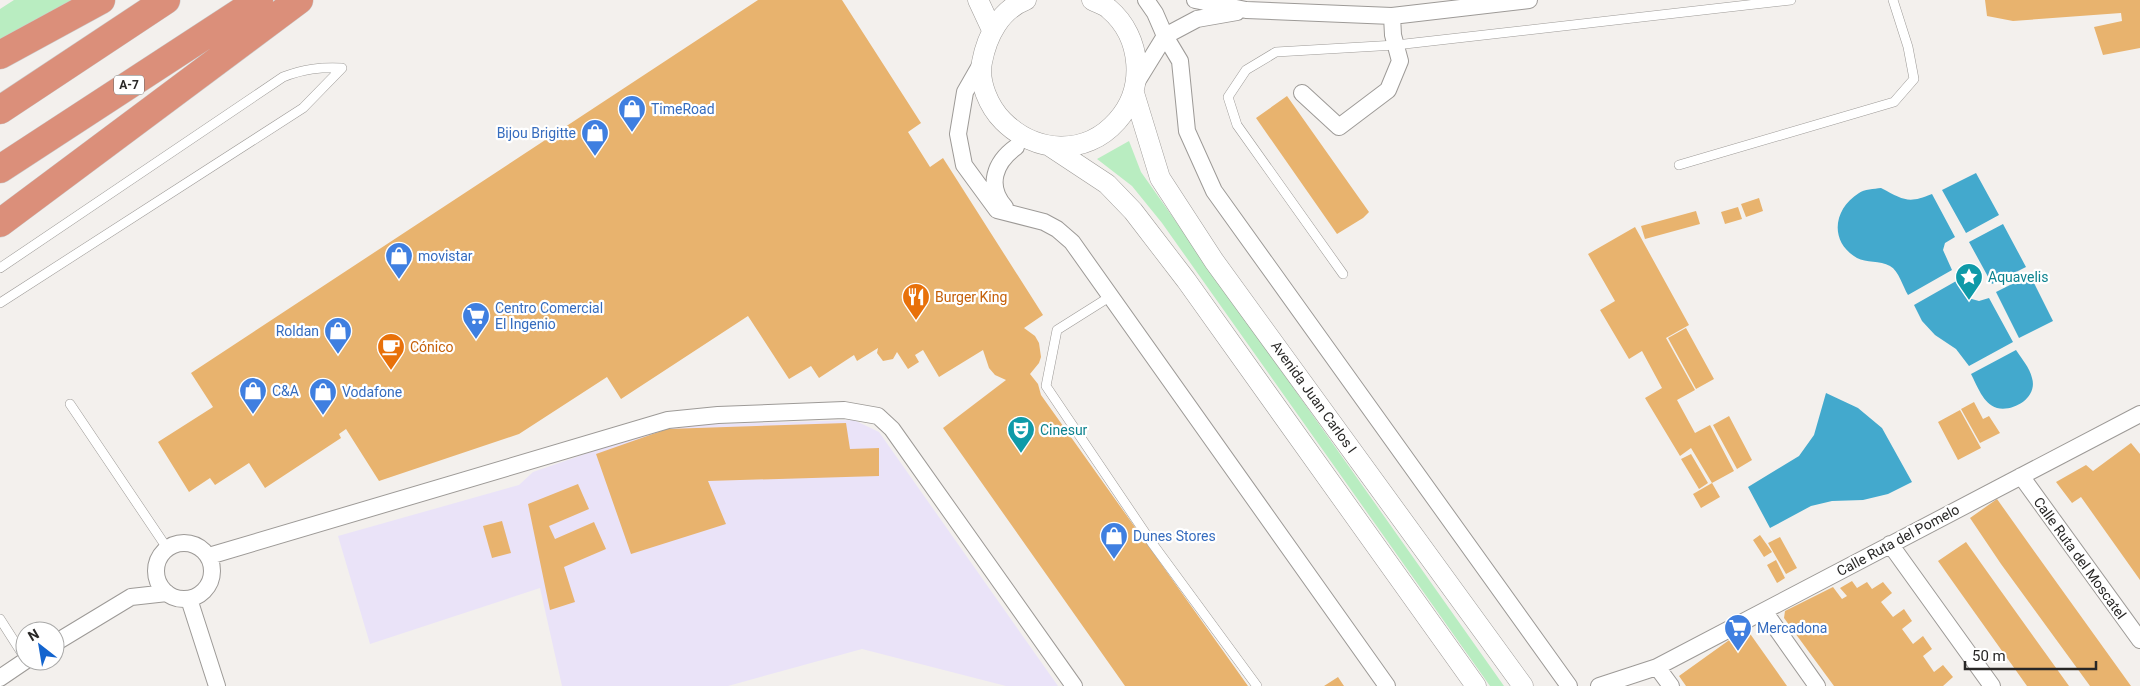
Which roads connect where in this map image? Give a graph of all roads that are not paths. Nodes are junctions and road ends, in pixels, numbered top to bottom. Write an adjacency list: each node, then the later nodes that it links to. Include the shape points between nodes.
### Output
1 (102, 0): 18 (highway)
2 (166, 0): 22 (highway)
3 (259, 0): 26 (highway, A-7)
4 (299, 0): 28 (highway)
5 (978, 0): 15 (street)
6 (1026, 0): 15 (street, via 1017,3)
7 (1092, 0): 20 (street, via 1109,8 1128,32 1136,57)
8 (1146, 0): 16 (street, via 1156,13)
9 (1195, 0): 13 (street)
10 (1528, 0): 14 (street)
11 (1791, 0): 17 (lane)
12 (1893, 0): 25 (lane, via 1914,79 1894,102)
13 (1246, 10): 14 (street); 16 (street, via 1196,19)
14 (1392, 16): 17 (street)
15 (992, 30): 19 (street)
16 (1165, 36): 20 (street); 55 (street, via 1180,61 1187,131 1214,191)
17 (1396, 45): 21 (street, via 1400,61 1388,90 1339,126); 30 (lane, via 1276,52 1246,70 1228,97 1237,125)
18 (0, 55)
19 (981, 64): 24 (street, via 982,81 994,112 1015,133 1030,142); 27 (street, via 965,92 962,108 958,134 964,164 997,210)
20 (1135, 88): 24 (street, via 1118,121 1098,137 1070,146); 54 (street, Avenida Juan Carlos I, via 1160,178 1214,261)
21 (1302, 93)
22 (0, 110)
23 (1016, 147): 27 (street, via 1006,154 995,182 997,197 1005,207)
24 (1052, 147): 53 (street, via 1107,184 1133,211 1186,280)
25 (1679, 165)
26 (0, 169)
27 (1020, 216): 31 (street, via 1044,222 1072,242)
28 (0, 223)
29 (0, 268): 32 (lane, via 283,77 303,69 342,68 303,108)
30 (1343, 274)
31 (1111, 296): 51 (lane, via 1058,330 1046,386 1152,543); 52 (street)
32 (0, 303)
33 (70, 404): 37 (lane)
34 (2140, 414): 35 (street, Calle Ruta del Pomelo)
35 (2021, 476): 36 (street, Calle Ruta del Pomelo); 44 (street, Calle Ruta del Moscatel)
36 (1890, 544): 41 (street, Calle Ruta del Pomelo); 59 (street)
37 (167, 548): 38 (street, via 191,543); 39 (street, via 156,567 160,586)
38 (209, 556): 40 (street, via 212,578 206,589); 50 (street, via 668,420 844,410 878,416 892,429)
39 (167, 593): 40 (street); 43 (street, via 131,597)
40 (189, 599): 49 (street)
41 (1764, 611): 46 (street, Calle Ruta del Pomelo); 58 (street)
42 (0, 619): 45 (lane)
43 (65, 637)
44 (2140, 640)
45 (15, 643)
46 (1657, 666): 56 (street, Calle Ruta del Pomelo); 57 (street)
47 (15, 667): 48 (street)
48 (0, 678)
49 (217, 686)
50 (1074, 686)
51 (1257, 686)
52 (1387, 686)
53 (1476, 686)
54 (1524, 686)
55 (1569, 686)
56 (1599, 686)
57 (1671, 686)
58 (1817, 686)
59 (1992, 686)

